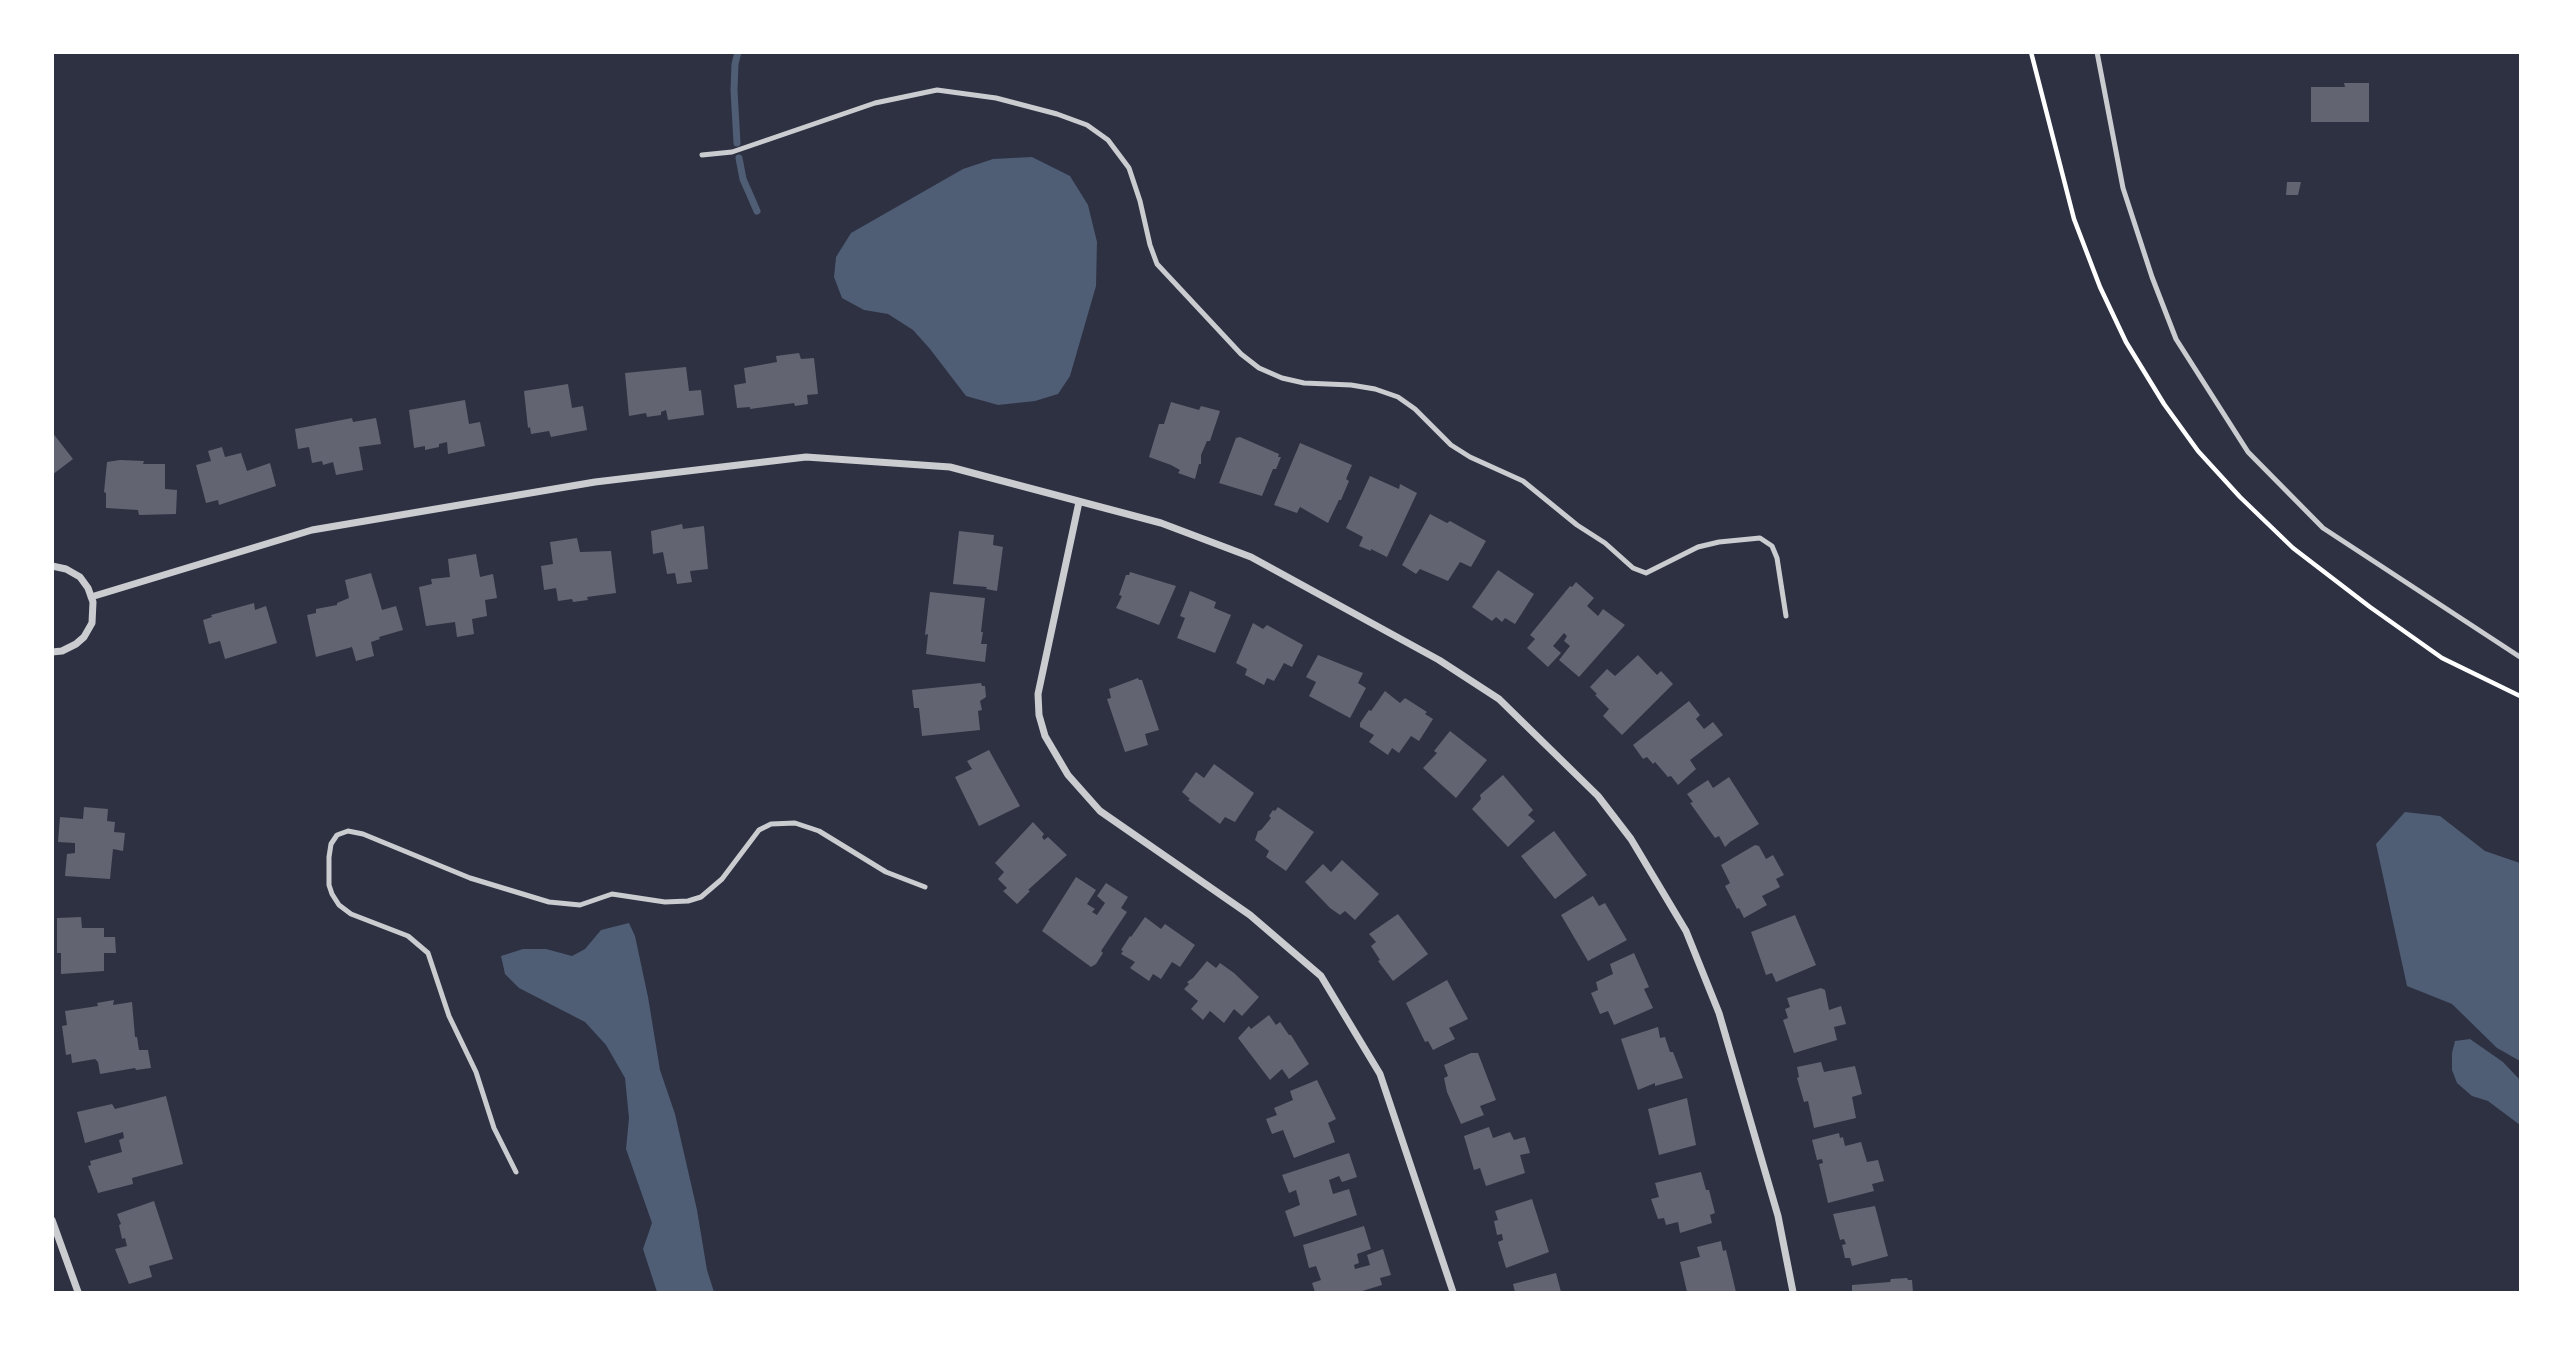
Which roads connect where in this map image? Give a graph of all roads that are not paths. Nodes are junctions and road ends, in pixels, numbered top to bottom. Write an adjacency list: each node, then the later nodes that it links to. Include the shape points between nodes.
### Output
1 (2097, 52): 8 (lane, via 2123,188 2152,277 2176,339 2248,452 2323,528)
2 (702, 155): 6 (lane, via 732,152 874,103 937,90 1006,101 1087,125 1108,140 1129,168 1157,264 1259,368 1293,380 1375,389 1398,397 1451,445 1523,481 1633,568 1646,573 1698,547 1760,538 1772,546 1777,558)
3 (1079, 502): 5 (street, via 950,467 806,457 595,482 312,530); 13 (street, via 1038,694 1045,736 1068,775 1100,811 1250,915 1321,976 1380,1074); 14 (street, via 1161,523 1251,557 1439,660 1499,699 1598,796 1631,839 1686,931 1720,1013 1778,1216)
4 (52, 566): 5 (street, via 80,577)
5 (91, 597): 7 (street, via 92,622 84,637)
6 (1786, 616)
7 (52, 652)
8 (2521, 657)
9 (925, 887): 10 (lane, via 886,872 820,831 795,822 771,824 759,831 722,879 701,897 666,902 612,894 580,905 548,902 470,878 363,834 348,831 337,835 329,857 332,894 351,914 408,936 428,953 494,1128)
10 (516, 1172)
11 (52, 1220): 12 (street)
12 (78, 1293)
13 (1453, 1293)
14 (1793, 1293)

